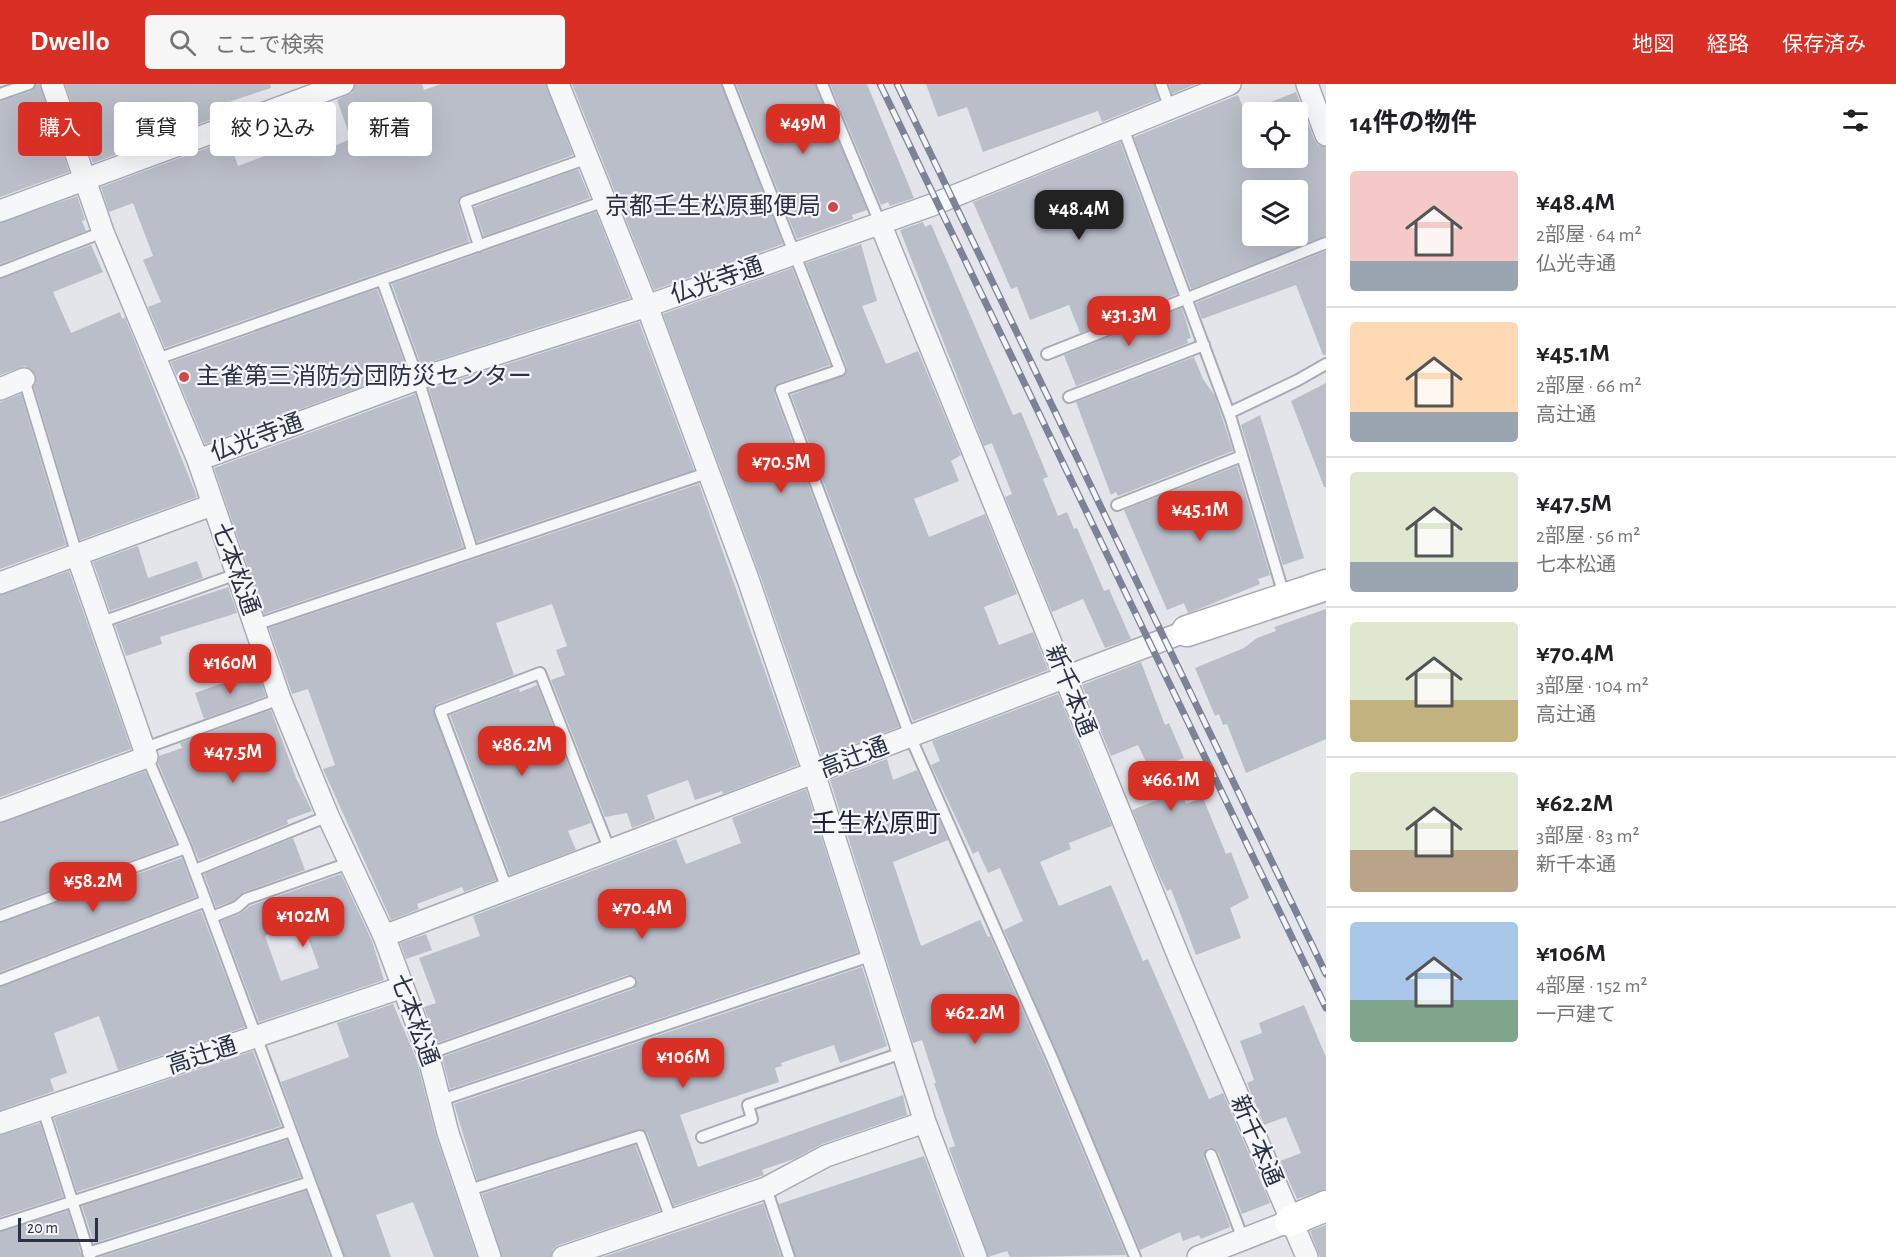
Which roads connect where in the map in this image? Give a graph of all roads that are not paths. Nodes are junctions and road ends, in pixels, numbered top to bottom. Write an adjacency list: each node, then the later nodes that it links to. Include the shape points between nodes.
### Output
1 (29, 84): 10 (lane)
2 (52, 84): 15 (street, 七本松通)
3 (343, 84): 15 (street)
4 (558, 84): 14 (street)
5 (728, 84): 22 (lane)
6 (822, 84): 18 (lane)
7 (1161, 84): 11 (lane)
8 (1230, 84): 11 (street, 仏光寺通)
9 (1307, 84): 13 (street)
10 (0, 94)
11 (1170, 109): 12 (street, 仏光寺通)
12 (1123, 128): 18 (street, 仏光寺通); 25 (lane)
13 (1326, 135)
14 (588, 158): 16 (street); 21 (lane, via 465,202)
15 (84, 181): 17 (street); 19 (street, 七本松通)
16 (605, 201): 21 (lane); 26 (street)
17 (0, 211)
18 (880, 224): 22 (street, 仏光寺通); 50 (street, 新千本通)
19 (103, 232): 23 (lane); 29 (street, 七本松通)
20 (1326, 243): 25 (lane)
21 (479, 246): 24 (lane)
22 (793, 255): 26 (street, 仏光寺通); 52 (lane, via 840,370 781,390)
23 (0, 272)
24 (382, 280): 29 (lane); 32 (lane)
25 (1187, 297): 27 (lane); 28 (lane)
26 (647, 306): 32 (street, 仏光寺通); 38 (street)
27 (1204, 345): 34 (lane); 35 (lane)
28 (1047, 354)
29 (157, 359): 37 (street, 七本松通)
30 (1326, 364): 35 (lane)
31 (24, 379): 33 (street); 42 (lane)
32 (418, 379): 37 (street, 仏光寺通); 41 (lane)
33 (0, 389)
34 (1069, 398)
35 (1229, 413): 36 (lane)
36 (1242, 456): 40 (lane); 46 (lane)
37 (198, 460): 39 (street, 七本松通)
38 (707, 473): 41 (lane); 54 (street, via 748,579)
39 (212, 505): 42 (street); 43 (street, 七本松通)
40 (1118, 505)
41 (471, 550): 48 (lane)
42 (77, 555): 44 (street); 47 (street)
43 (237, 574): 47 (lane); 48 (street, 七本松通)
44 (0, 583)
45 (1326, 585): 46 (street, 高辻通)
46 (1285, 599): 49 (street, 高辻通)
47 (102, 622): 53 (street)
48 (255, 625): 51 (street, 七本松通)
49 (1187, 631): 50 (street, 高辻通)
50 (1065, 678): 52 (street, 高辻通); 86 (street, 新千本通)
51 (280, 699): 53 (lane); 56 (street, 七本松通)
52 (909, 736): 54 (street, 高辻通); 95 (lane, via 1052,1058)
53 (146, 752): 55 (street); 57 (lane)
54 (814, 773): 58 (street, 高辻通); 66 (street)
55 (0, 811)
56 (328, 816): 59 (street, 七本松通); 60 (lane)
57 (186, 848): 60 (lane); 63 (lane)
58 (610, 851): 61 (street, 高辻通); 61 (lane, via 540,673 440,711)
59 (349, 863): 64 (lane, via 246,899); 65 (street, 七本松通)
60 (195, 870): 62 (lane)
61 (507, 890): 65 (street, 高辻通)
62 (206, 901): 64 (lane); 67 (lane)
63 (0, 916)
64 (212, 917): 70 (lane)
65 (384, 936): 69 (street, 七本松通)
66 (873, 955): 71 (street); 73 (lane)
67 (0, 980)
68 (630, 982): 72 (lane)
69 (403, 987): 70 (street, 高辻通); 72 (street, 七本松通)
70 (257, 1038): 74 (street, 高辻通); 77 (lane)
71 (902, 1053): 75 (street); 78 (lane, via 748,1105 752,1119)
72 (428, 1054): 73 (street, 七本松通)
73 (441, 1100): 82 (street, 七本松通)
74 (42, 1109): 76 (street, 高辻通); 83 (lane)
75 (925, 1122): 81 (street, via 826,1156); 94 (street)
76 (0, 1123)
77 (291, 1131): 80 (lane); 83 (lane)
78 (702, 1137)
79 (1211, 1155): 88 (lane)
80 (310, 1182): 89 (lane); 90 (lane)
81 (766, 1188): 85 (street); 93 (lane)
82 (466, 1191): 85 (lane, via 640,1136); 91 (street, 七本松通)
83 (72, 1202): 87 (lane); 89 (lane)
84 (1326, 1206): 86 (street)
85 (671, 1219): 92 (street)
86 (1290, 1221): 88 (street); 97 (street, 新千本通)
87 (0, 1226)
88 (1243, 1239): 96 (street)
89 (89, 1255)
90 (338, 1257)
91 (490, 1257)
92 (563, 1257)
93 (789, 1257)
94 (976, 1257)
95 (1135, 1257)
96 (1198, 1257)
97 (1307, 1257)

